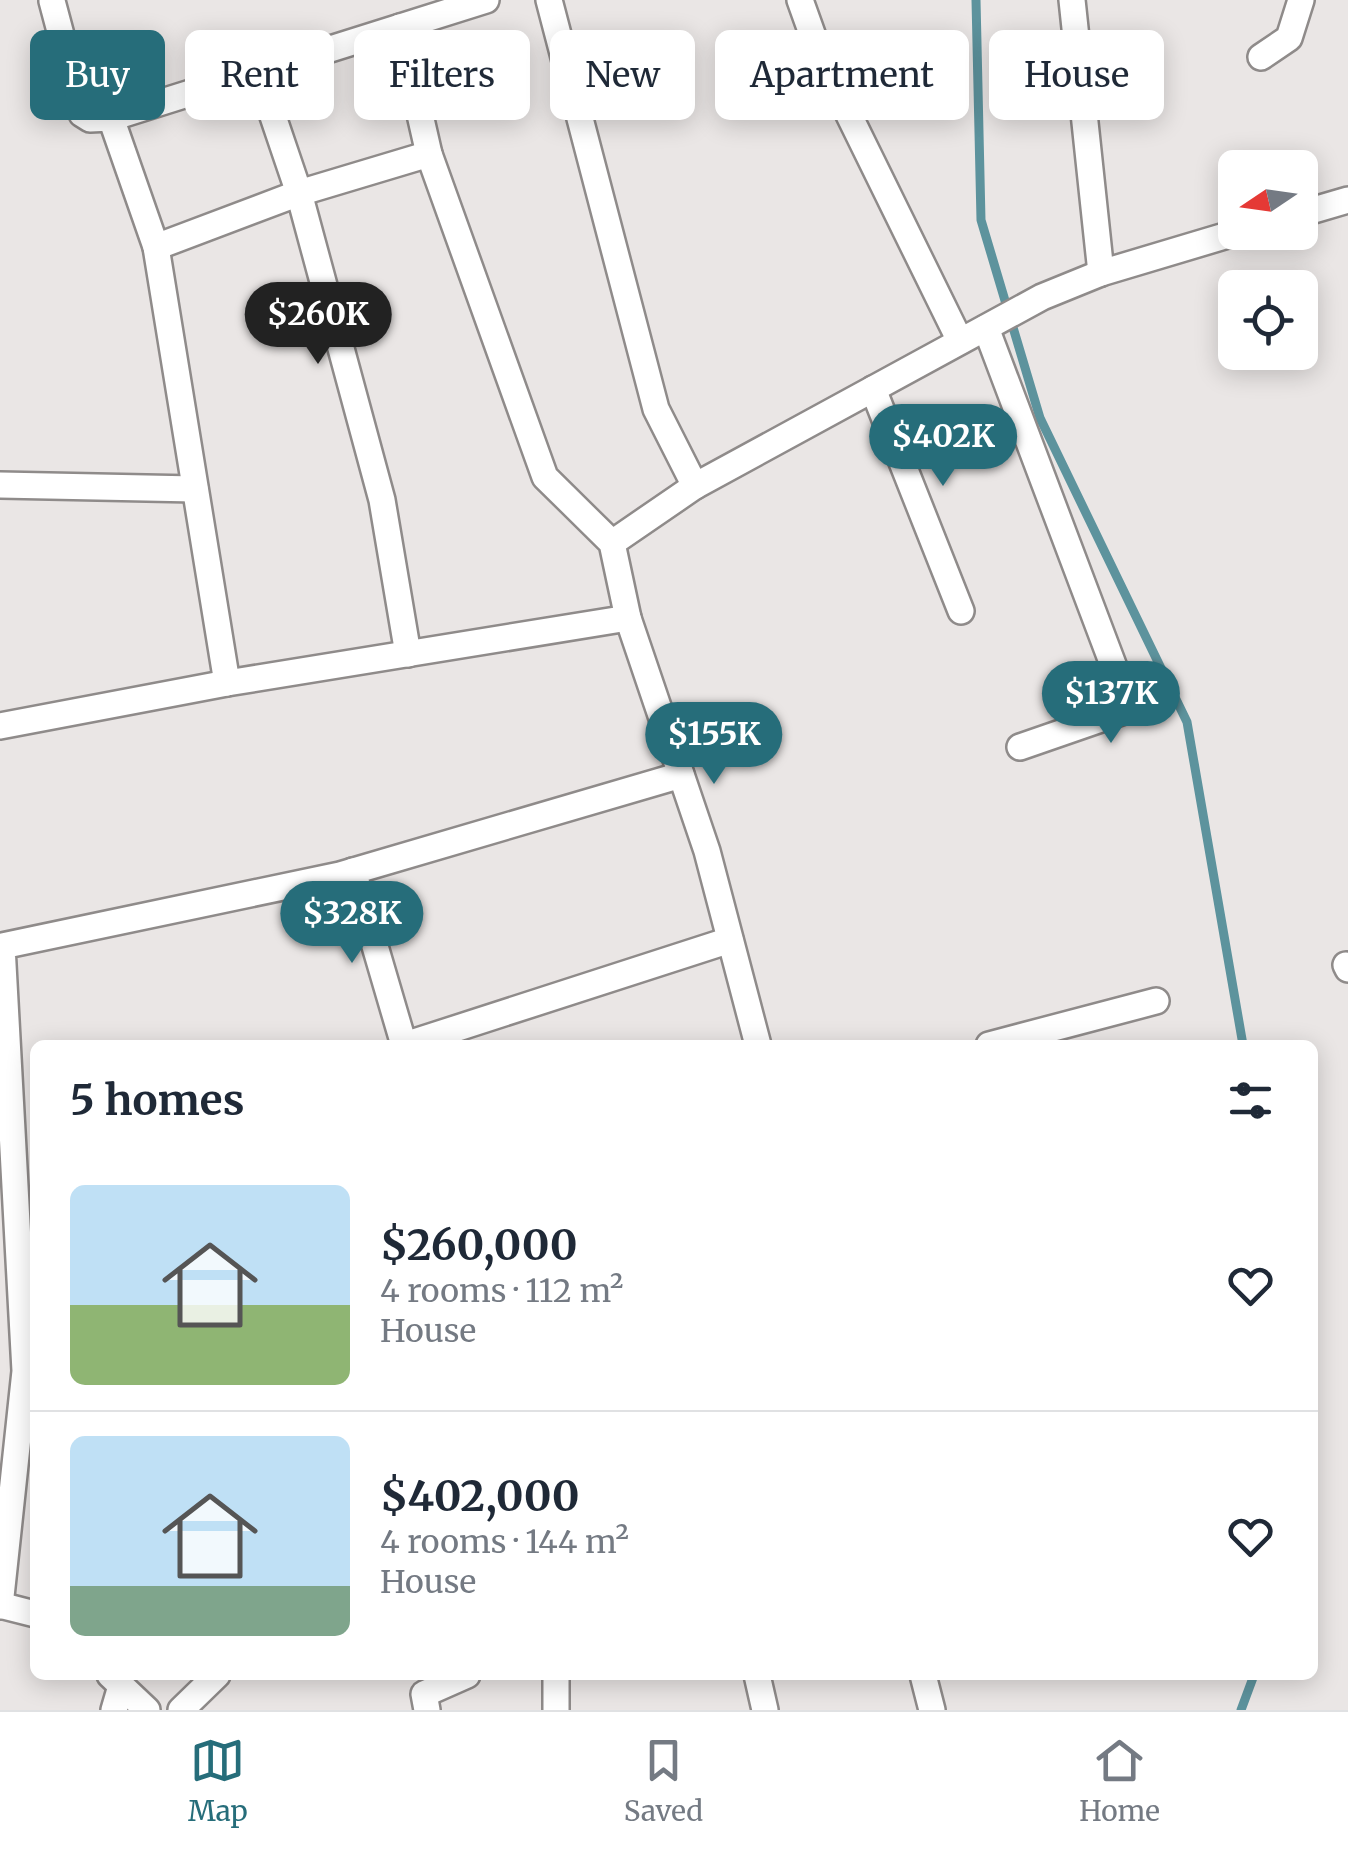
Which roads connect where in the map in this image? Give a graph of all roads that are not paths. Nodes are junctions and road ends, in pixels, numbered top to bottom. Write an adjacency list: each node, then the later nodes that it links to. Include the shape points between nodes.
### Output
1 (486, 0): 7 (street)
2 (549, 0): 24 (street, via 656,408)
3 (800, 0): 21 (street, via 820,56)
4 (1072, 0): 19 (street)
5 (1301, 0): 10 (street, via 1289,38)
6 (52, 1): 8 (street)
7 (400, 27): 9 (street); 13 (street)
8 (60, 30)
9 (334, 48)
10 (1261, 57)
11 (112, 120): 18 (street)
12 (274, 120): 14 (street)
13 (430, 154): 14 (street); 26 (street, via 545,476)
14 (299, 193): 18 (street); 29 (street, via 382,500)
15 (1348, 200): 16 (street)
16 (1318, 209)
17 (1218, 238): 19 (street)
18 (156, 247): 25 (street)
19 (1101, 273): 20 (street)
20 (986, 328): 21 (street); 32 (street, via 1128,710)
21 (960, 341): 22 (street)
22 (873, 388): 24 (street); 27 (street)
23 (0, 485): 25 (street)
24 (695, 486): 26 (street)
25 (196, 490): 30 (street)
26 (612, 543): 28 (street)
27 (962, 610)
28 (628, 618): 29 (street); 33 (street)
29 (408, 654): 30 (street)
30 (227, 684): 31 (street)
31 (0, 726)
32 (1020, 747)
33 (681, 774): 34 (street); 35 (street)
34 (353, 872): 37 (street); 41 (street, via 2,946 25,1370)
35 (730, 940): 38 (street); 39 (street)
36 (1156, 1001): 40 (street)
37 (403, 1040)
38 (420, 1040)
39 (757, 1040)
40 (1008, 1040)
41 (0, 1606): 42 (street)
42 (30, 1613)
43 (213, 1680): 50 (street)
44 (456, 1680): 51 (street, via 424,1694)
45 (556, 1680): 52 (street)
46 (758, 1680): 53 (street)
47 (924, 1680): 54 (street)
48 (115, 1690): 49 (street)
49 (146, 1710)
50 (181, 1710)
51 (427, 1710)
52 (556, 1710)
53 (765, 1710)
54 (932, 1710)

